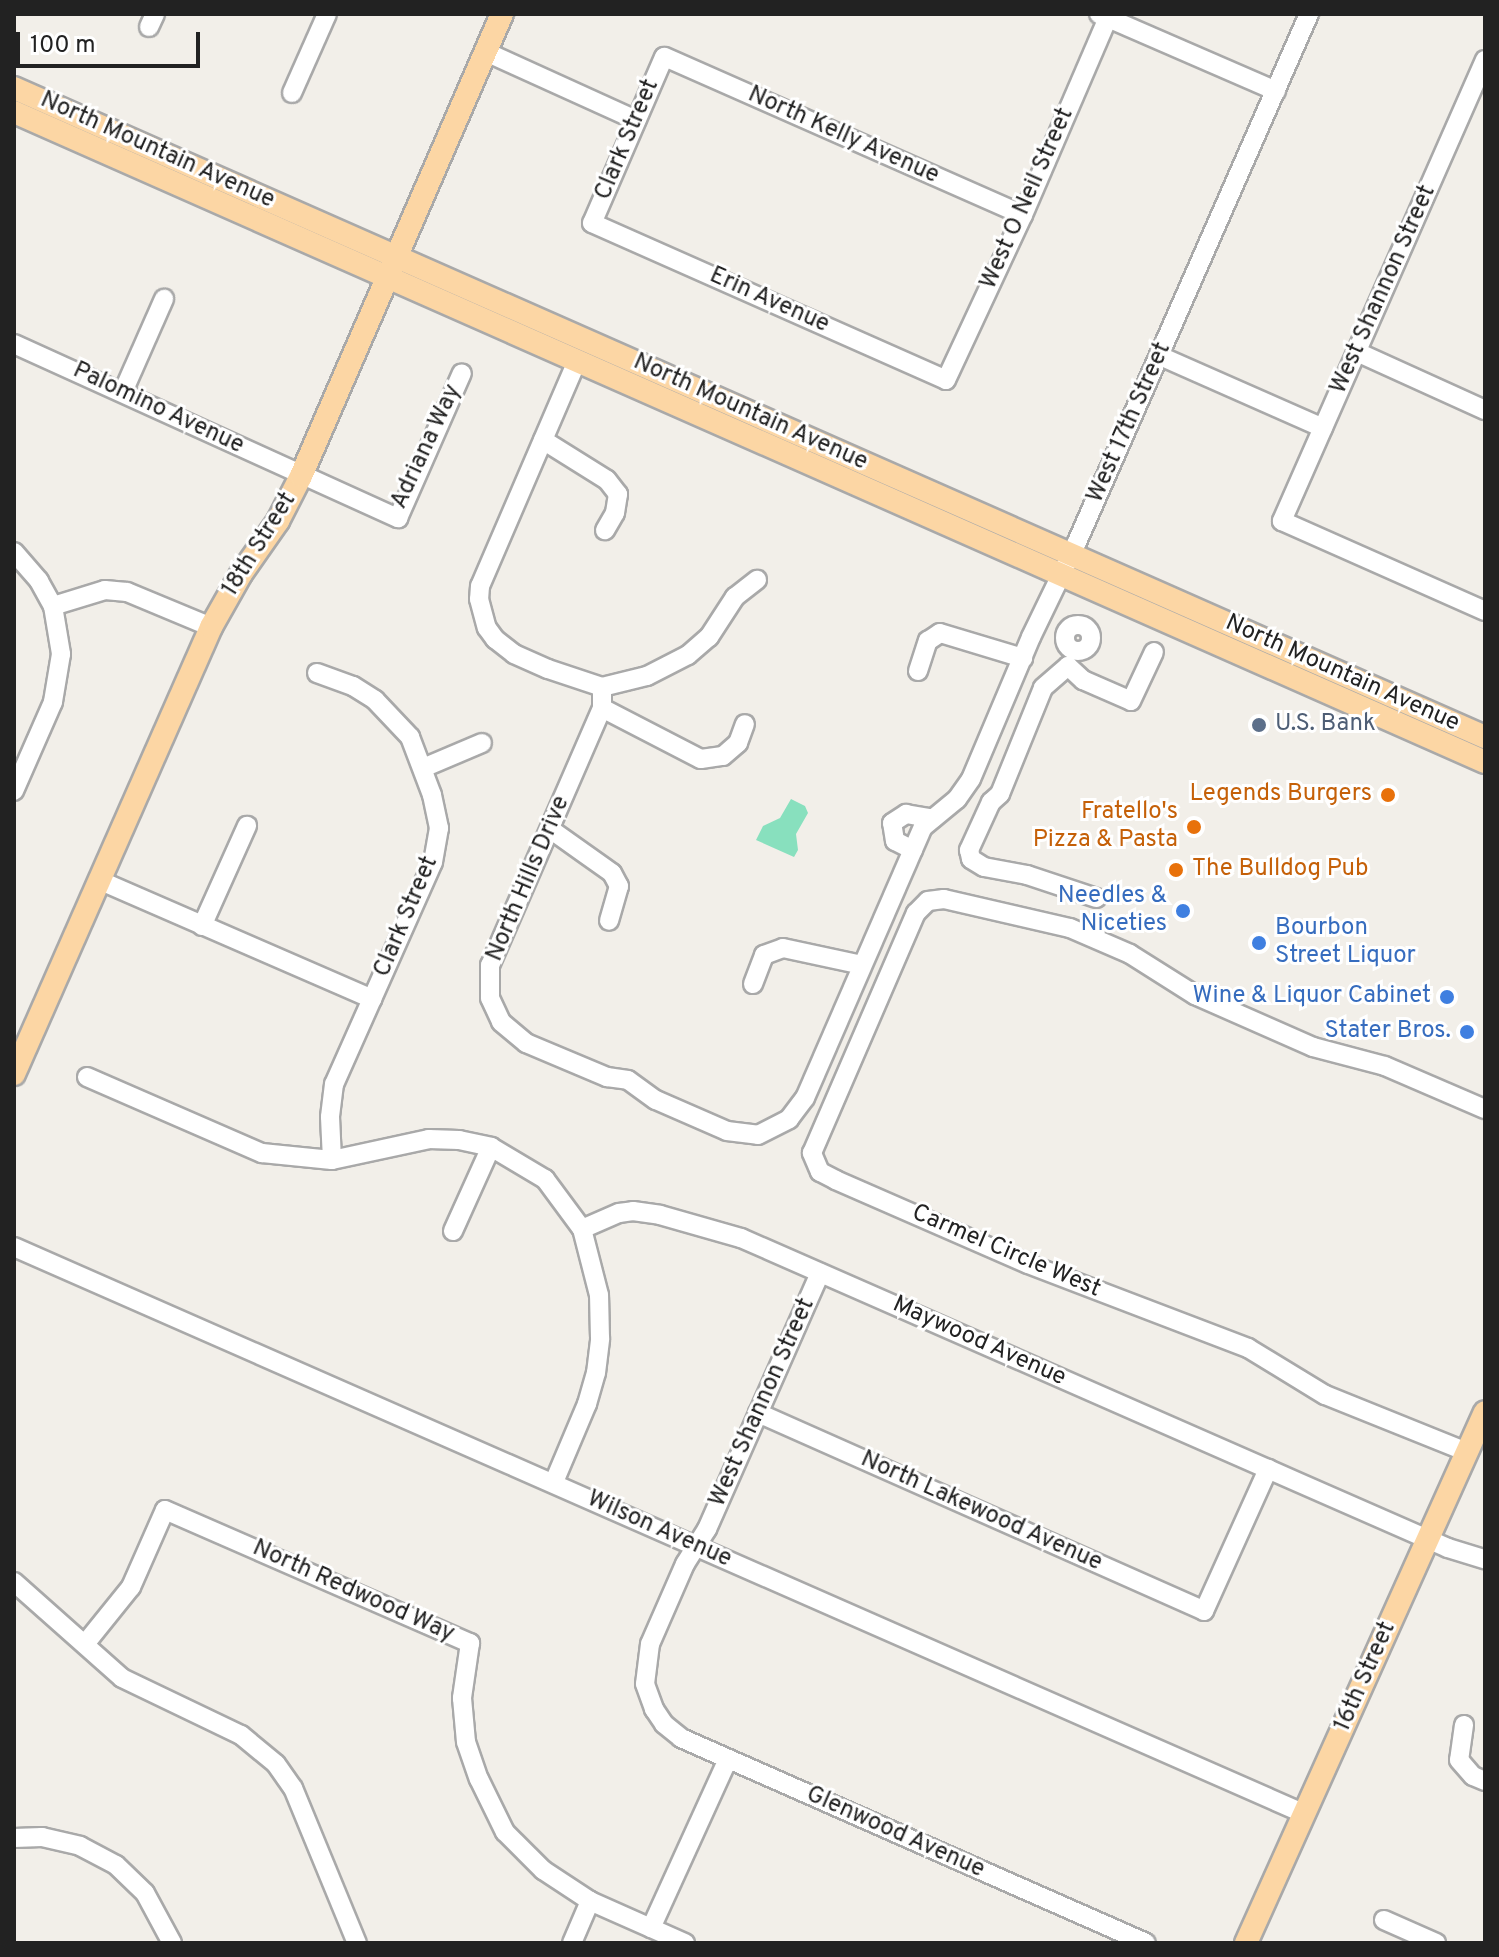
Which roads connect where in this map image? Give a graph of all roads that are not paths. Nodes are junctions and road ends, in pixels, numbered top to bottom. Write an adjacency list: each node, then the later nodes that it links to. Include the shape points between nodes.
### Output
1 (327, 14): 10 (street)
2 (502, 14): 5 (main road, 18th Street)
3 (1309, 14): 9 (street, West 17th Street)
4 (1104, 16): 9 (street); 13 (street, West O Neil Street)
5 (486, 52): 12 (street); 15 (main road, 18th Street)
6 (664, 57): 12 (street, Clark Street); 13 (street, North Kelly Avenue)
7 (1485, 60): 18 (street, West Shannon Street)
8 (14, 88): 15 (main road, North Mountain Avenue)
9 (1276, 91): 19 (street, West 17th Street)
10 (292, 93)
11 (14, 112): 15 (main road, North Mountain Avenue)
12 (636, 120): 14 (street, Clark Street)
13 (1023, 215): 22 (street, West O Neil Street)
14 (592, 223): 22 (street, Erin Avenue)
15 (394, 268): 20 (main road, North Mountain Avenue); 27 (main road, 18th Street); 30 (main road, North Mountain Avenue)
16 (164, 299): 23 (street)
17 (14, 344): 23 (street, Palomino Avenue)
18 (1357, 352): 24 (street); 25 (street, West Shannon Street)
19 (1160, 356): 25 (street); 30 (street, West 17th Street)
20 (577, 361): 26 (street); 30 (main road, North Mountain Avenue)
21 (462, 373): 27 (street, Adriana Way, via 398,518)
22 (946, 380)
23 (123, 392): 27 (street, Palomino Avenue)
24 (1485, 410)
25 (1323, 428): 33 (street, West Shannon Street, via 1282,521)
26 (543, 440): 28 (street, via 607,480 618,494); 41 (street, via 480,586 481,610 487,628 514,654)
27 (301, 476): 35 (main road, 18th Street)
28 (605, 530)
29 (14, 552): 32 (street)
30 (1067, 564): 34 (street, West 17th Street); 42 (main road, North Mountain Avenue)
31 (757, 580): 41 (street, via 735,597 709,637 688,655 647,676)
32 (53, 606): 35 (street, via 105,590 127,592); 49 (street, via 61,654 59,679)
33 (1485, 611)
34 (1041, 615): 37 (street, West 17th Street); 38 (street, via 1067,629)
35 (211, 627): 54 (main road, 18th Street)
36 (1154, 652): 38 (street, via 1131,701 1083,680)
37 (1023, 658): 39 (street, via 940,633 928,641); 50 (street, West 17th Street, via 971,779)
38 (1070, 659): 56 (street, via 1043,688 1000,794 969,850 971,859 984,867)
39 (918, 671)
40 (317, 673): 48 (street, Clark Street, via 353,686 393,715)
41 (602, 687): 43 (street, North Hills Drive)
42 (1381, 705): 45 (main road, North Mountain Avenue); 47 (main road, North Mountain Avenue)
43 (602, 708): 44 (street, via 701,759 723,756 738,743); 52 (street, North Hills Drive)
44 (745, 724)
45 (1485, 737)
46 (482, 743): 48 (street)
47 (1485, 762)
48 (423, 768): 61 (street, Clark Street, via 439,828 433,862)
49 (14, 791)
50 (933, 819): 53 (street, West 17th Street, via 923,827); 53 (street, via 906,814 892,823 895,841)
51 (247, 826): 58 (street)
52 (550, 829): 57 (street, via 612,873 619,886); 59 (street, North Hills Drive, via 490,965 490,998 501,1022 516,1037 591,1071 628,1080 656,1100 740,1135 774,1129 805,1098)
53 (913, 850): 55 (street, West 17th Street)
54 (101, 881): 58 (street); 62 (main road, 18th Street)
55 (892, 895): 59 (street, North Hills Drive)
56 (1096, 898)
57 (609, 921)
58 (202, 926): 61 (street)
59 (862, 965): 60 (street, via 783,948 764,955)
60 (753, 984)
61 (372, 999): 66 (street, Clark Street, via 334,1084)
62 (15, 1068)
63 (87, 1077): 66 (street, via 262,1153)
64 (1485, 1109): 73 (street, Carmel Circle West, via 1385,1066 1303,1043 1195,995 1130,954 1070,928 944,899 928,901 916,913 812,1153 820,1172 1028,1264 1248,1348 1325,1395)
65 (491, 1147): 66 (street, via 429,1139); 67 (street, via 545,1179); 68 (street)
66 (332, 1160)
67 (582, 1229): 70 (street, Maywood Avenue, via 619,1213 660,1215 741,1238); 75 (street, via 599,1295 598,1350 587,1404)
68 (453, 1231)
69 (14, 1247): 75 (street, Wilson Avenue)
70 (820, 1273): 72 (street, West Shannon Street); 74 (street, Maywood Avenue)
71 (1485, 1412): 73 (main road, 16th Street)
72 (758, 1413): 74 (street, North Lakewood Avenue, via 1204,1611); 77 (street, West Shannon Street)
73 (1467, 1452): 76 (main road, 16th Street)
74 (1268, 1469): 76 (street, Maywood Avenue)
75 (554, 1482): 77 (street, Wilson Avenue)
76 (1428, 1539): 78 (street, Maywood Avenue); 85 (main road, 16th Street)
77 (696, 1547): 81 (street, West Shannon Street, via 650,1644 645,1684); 85 (street, Wilson Avenue)
78 (1485, 1559)
79 (14, 1582): 80 (street)
80 (85, 1644): 87 (street, North Redwood Way, via 131,1587 165,1510 470,1643 462,1698 466,1742 494,1811 522,1851); 91 (street, via 122,1678 241,1735 276,1764 293,1788)
81 (654, 1709): 83 (street, Glenwood Avenue, via 681,1738)
82 (1464, 1725): 84 (street, via 1459,1760)
83 (728, 1759): 89 (street); 94 (street, Glenwood Avenue)
84 (1485, 1781)
85 (1305, 1814): 95 (main road, 16th Street)
86 (14, 1838): 90 (street, via 42,1837 80,1846 116,1865 145,1893)
87 (590, 1901): 89 (street, North Redwood Way); 92 (street)
88 (1384, 1920): 96 (street)
89 (651, 1928): 93 (street, North Redwood Way)
90 (172, 1943)
91 (357, 1943)
92 (572, 1943)
93 (685, 1943)
94 (1146, 1943)
95 (1246, 1943)
96 (1436, 1943)

